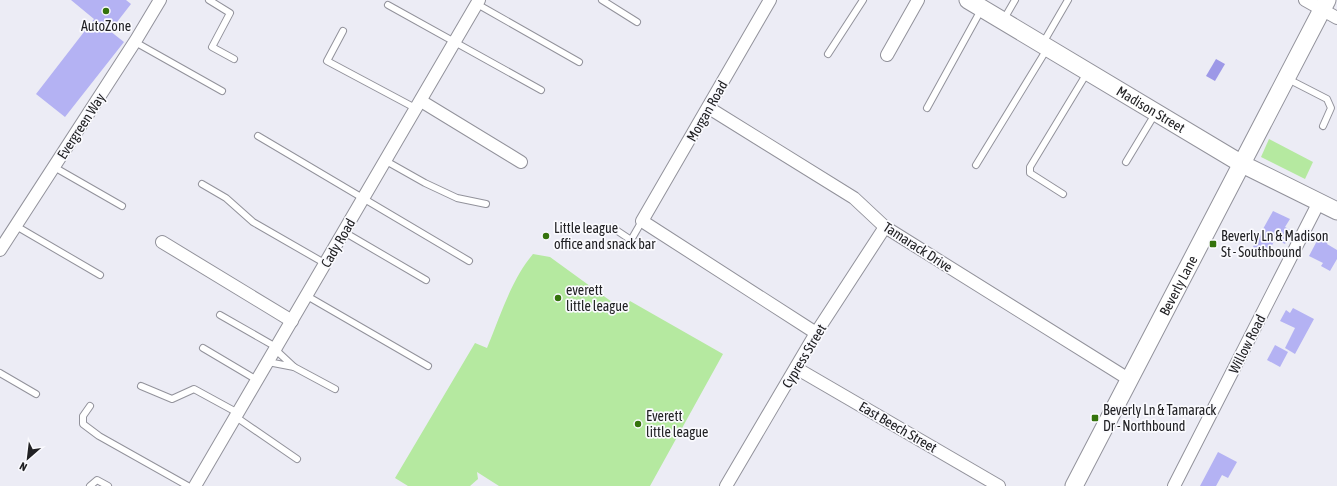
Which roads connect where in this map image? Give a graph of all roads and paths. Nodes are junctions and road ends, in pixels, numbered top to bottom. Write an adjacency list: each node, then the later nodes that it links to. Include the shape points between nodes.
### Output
1 (160, 0): 18 (street, Evergreen Way)
2 (210, 0): 23 (lane, via 230,13 212,47)
3 (602, 0): 16 (lane)
4 (770, 0): 30 (street, Morgan Road)
5 (863, 0): 21 (lane)
6 (918, 0): 22 (street)
7 (1015, 0): 15 (lane)
8 (1068, 0): 20 (lane)
9 (1305, 0): 13 (street)
10 (478, 2): 19 (street, Cady Road); 24 (lane)
11 (975, 4): 15 (street, Madison Street); 31 (lane)
12 (388, 5): 19 (lane)
13 (1325, 5): 14 (street); 26 (street, Beverly Lane)
14 (1337, 18)
15 (1003, 21): 20 (street, Madison Street)
16 (637, 22)
17 (343, 31): 29 (lane, via 327,61)
18 (135, 42): 28 (lane); 40 (street, Evergreen Way)
19 (454, 43): 27 (lane); 29 (street, Cady Road)
20 (1045, 46): 25 (street, Madison Street); 39 (lane)
21 (828, 54)
22 (887, 55)
23 (234, 59)
24 (579, 62)
25 (1088, 72): 32 (street, Madison Street); 42 (lane, via 1030,167 1030,173)
26 (1287, 78): 33 (lane, via 1328,99 1331,108); 38 (street, Beverly Lane)
27 (541, 90)
28 (222, 91)
29 (419, 105): 35 (street, Cady Road); 36 (street)
30 (709, 108): 48 (street, Morgan Road); 50 (street, Tamarack Drive, via 854,198)
31 (927, 108)
32 (1156, 112): 37 (lane); 38 (street, Madison Street)
33 (1323, 126)
34 (258, 136): 43 (lane)
35 (386, 161): 43 (street, Cady Road); 45 (lane, via 425,184 457,198)
36 (521, 162)
37 (1126, 162)
38 (1242, 164): 44 (street, Madison Street); 71 (street, Beverly Lane)
39 (976, 165)
40 (54, 167): 46 (lane); 49 (street, Evergreen Way)
41 (202, 184): 56 (lane, via 226,198 253,222)
42 (1063, 194)
43 (364, 199): 52 (street, Cady Road); 55 (lane)
44 (1319, 202): 47 (street, Madison Street); 85 (street, Willow Road)
45 (486, 204)
46 (122, 206)
47 (1337, 211)
48 (642, 221): 51 (lane, via 631,240); 62 (street)
49 (16, 226): 54 (street, Evergreen Way); 57 (lane)
50 (885, 227): 62 (street, Cypress Street); 71 (street, Tamarack Drive)
51 (613, 228)
52 (344, 232): 56 (street, Cady Road); 58 (lane)
53 (162, 242): 61 (street)
54 (0, 250)
55 (469, 261)
56 (326, 264): 59 (street, Cady Road)
57 (100, 275)
58 (426, 280)
59 (307, 296): 61 (street, Cady Road); 67 (lane)
60 (220, 315): 63 (lane)
61 (292, 320): 63 (street, Cady Road)
62 (816, 333): 68 (street, Cypress Street)
63 (276, 347): 65 (street, Cady Road); 66 (lane)
64 (203, 348): 70 (lane)
65 (268, 362): 66 (lane); 70 (street, Cady Road)
66 (294, 366): 73 (lane)
67 (428, 366)
68 (796, 368): 82 (street, Cypress Street); 83 (street, East Beech Street)
69 (0, 374): 74 (lane)
70 (257, 380): 76 (street, Cady Road)
71 (1130, 380): 84 (street, Beverly Lane)
72 (141, 386): 76 (lane, via 172,399 194,389)
73 (335, 389)
74 (36, 394)
75 (90, 406): 80 (lane, via 83,416 83,424 99,436)
76 (237, 415): 77 (lane); 81 (street, Cady Road)
77 (297, 459)
78 (90, 486): 79 (lane, via 97,480)
79 (108, 486)
80 (188, 486)
81 (195, 486)
82 (726, 486)
83 (999, 486)
84 (1074, 486)
85 (1174, 486)

